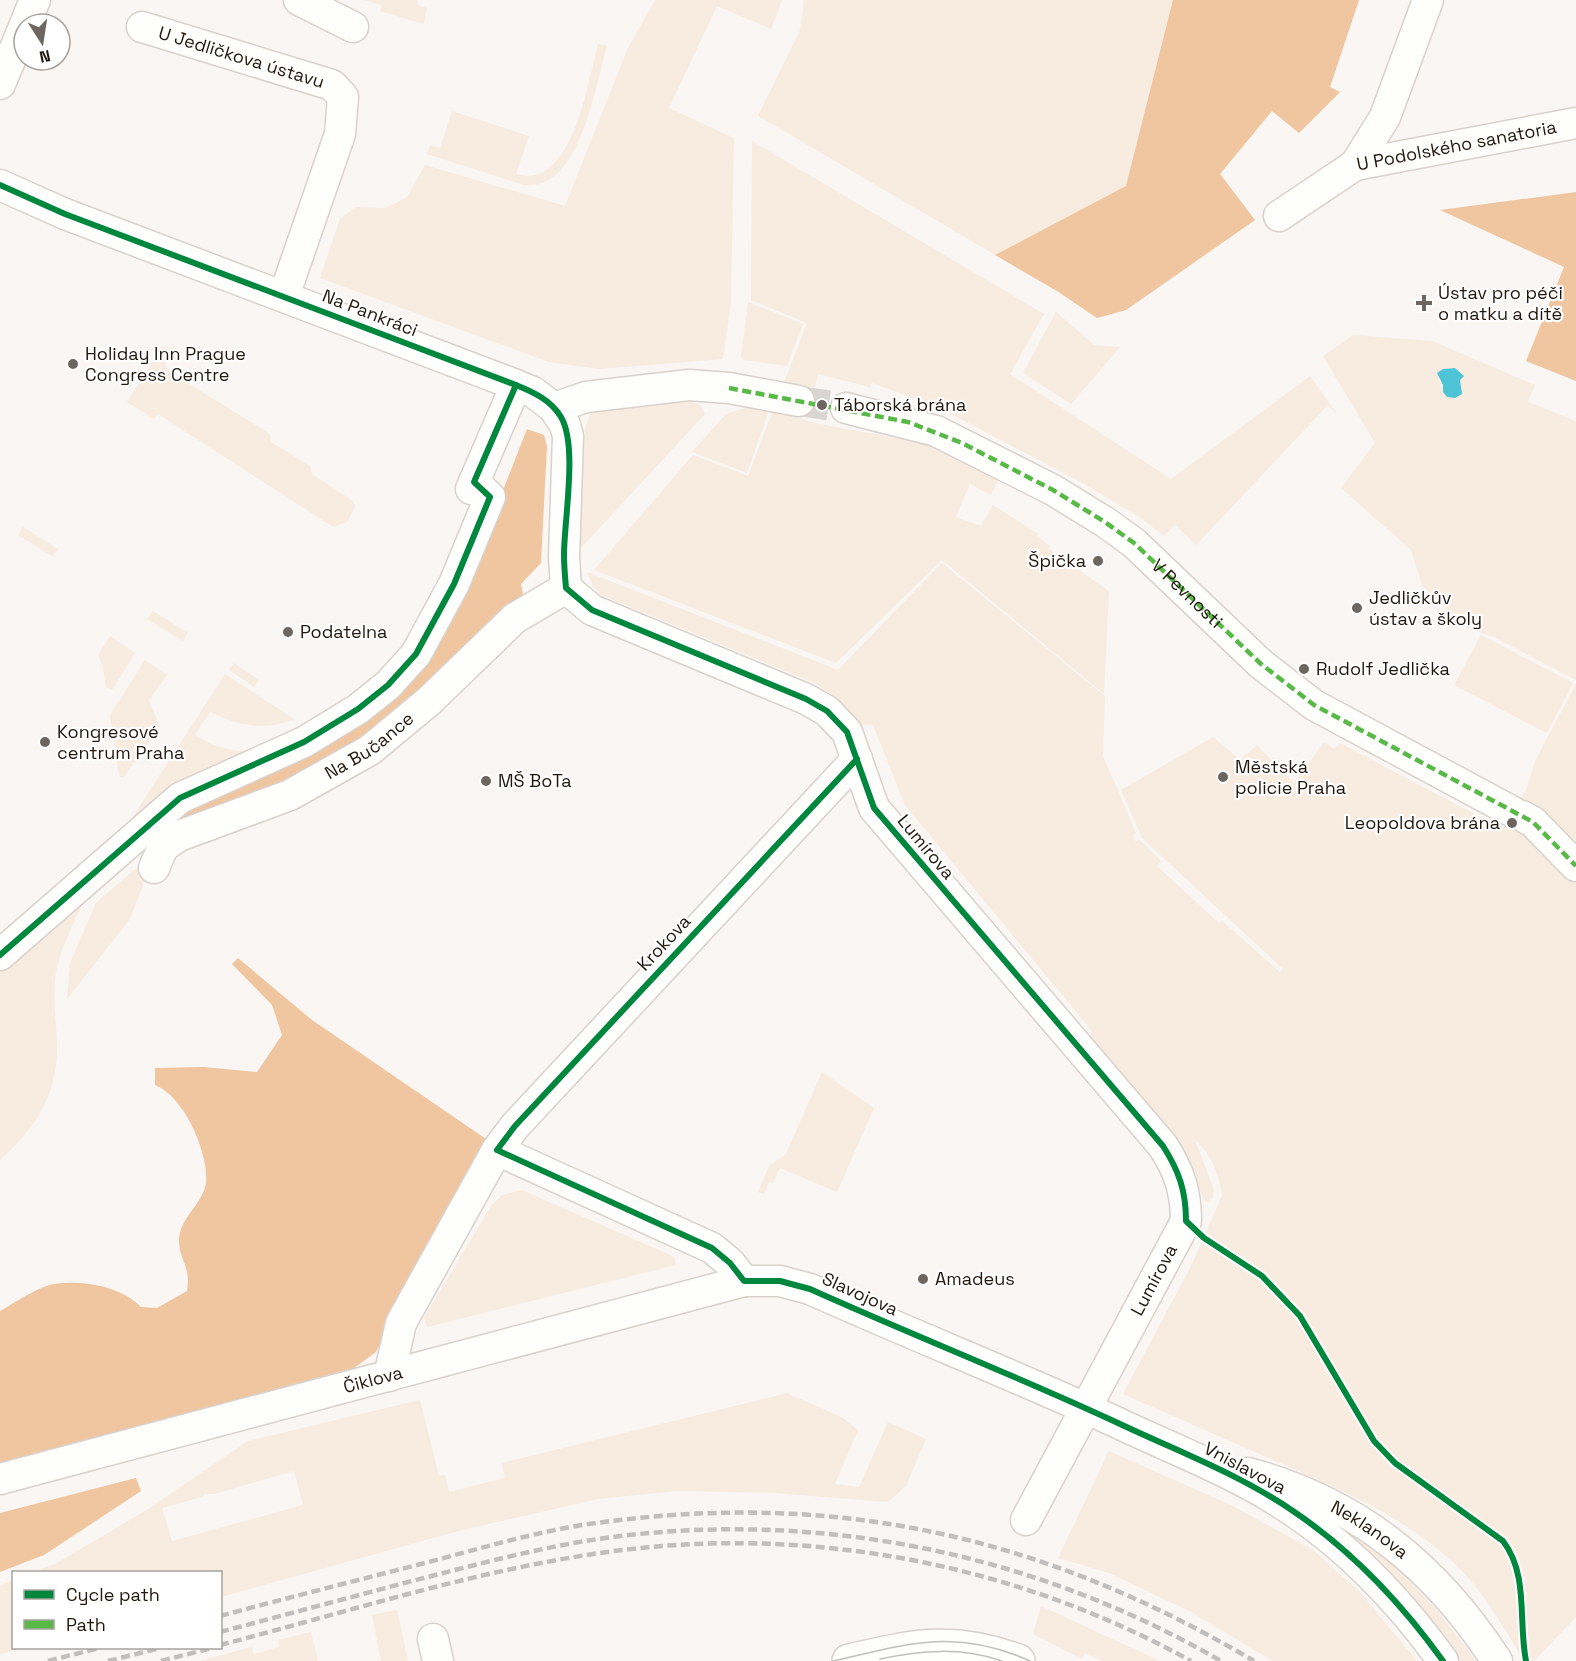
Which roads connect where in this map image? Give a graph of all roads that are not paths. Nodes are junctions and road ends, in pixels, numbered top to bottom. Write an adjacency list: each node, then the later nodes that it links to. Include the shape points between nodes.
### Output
1 (299, 0): 4 (street)
2 (1428, 0): 8 (street, via 1384,117)
3 (142, 27): 11 (street, U Jedličkova ústavu, via 332,86 343,97 340,134)
4 (353, 27)
5 (12, 56): 6 (street)
6 (0, 84)
7 (1576, 123): 8 (street, U Podolského sanatoria)
8 (1355, 165): 10 (street, U Podolského sanatoria)
9 (0, 186): 11 (street, Na Pankráci)
10 (1279, 216)
11 (284, 296): 12 (street, Na Pankráci)
12 (516, 385): 14 (street, Na Pankráci); 20 (street, via 472,486 490,497 454,584 416,654 388,685 358,709 304,742 180,798)
13 (799, 401): 14 (street, via 689,385 573,399)
14 (554, 408): 16 (street, Na Pankráci, via 565,425 569,447)
15 (846, 408): 18 (street, V Pevnosti, via 936,431 1061,495 1134,543 1261,664 1314,705 1533,822)
16 (566, 588): 17 (street, Lumírova, via 592,610 817,705 847,732); 19 (street, Na Bučance, via 515,618 429,701 370,750 290,795 170,841 158,854)
17 (856, 759): 21 (street, Krokova); 24 (street, Lumírova, via 874,808 1163,1146 1178,1169 1186,1196 1186,1221)
18 (1576, 866)
19 (154, 868)
20 (0, 955)
21 (497, 1150): 22 (street, via 712,1248); 23 (street, Krokova, via 401,1323)
22 (744, 1281): 23 (street, Čiklova); 24 (street, Slavojova, via 780,1281 810,1288)
23 (389, 1376): 26 (street, Čiklova)
24 (1087, 1408): 25 (street, Vnislavova); 27 (street, Lumírova)
25 (1202, 1461): 30 (street, Vnislavova, via 1291,1509 1320,1531 1399,1606); 31 (street, Neklanova, via 1290,1484 1353,1515 1418,1566 1467,1618)
26 (0, 1479)
27 (1026, 1520)
28 (1003, 1658): 29 (main road, via 937,1644)
29 (849, 1661)
30 (1443, 1661)
31 (1497, 1661)

